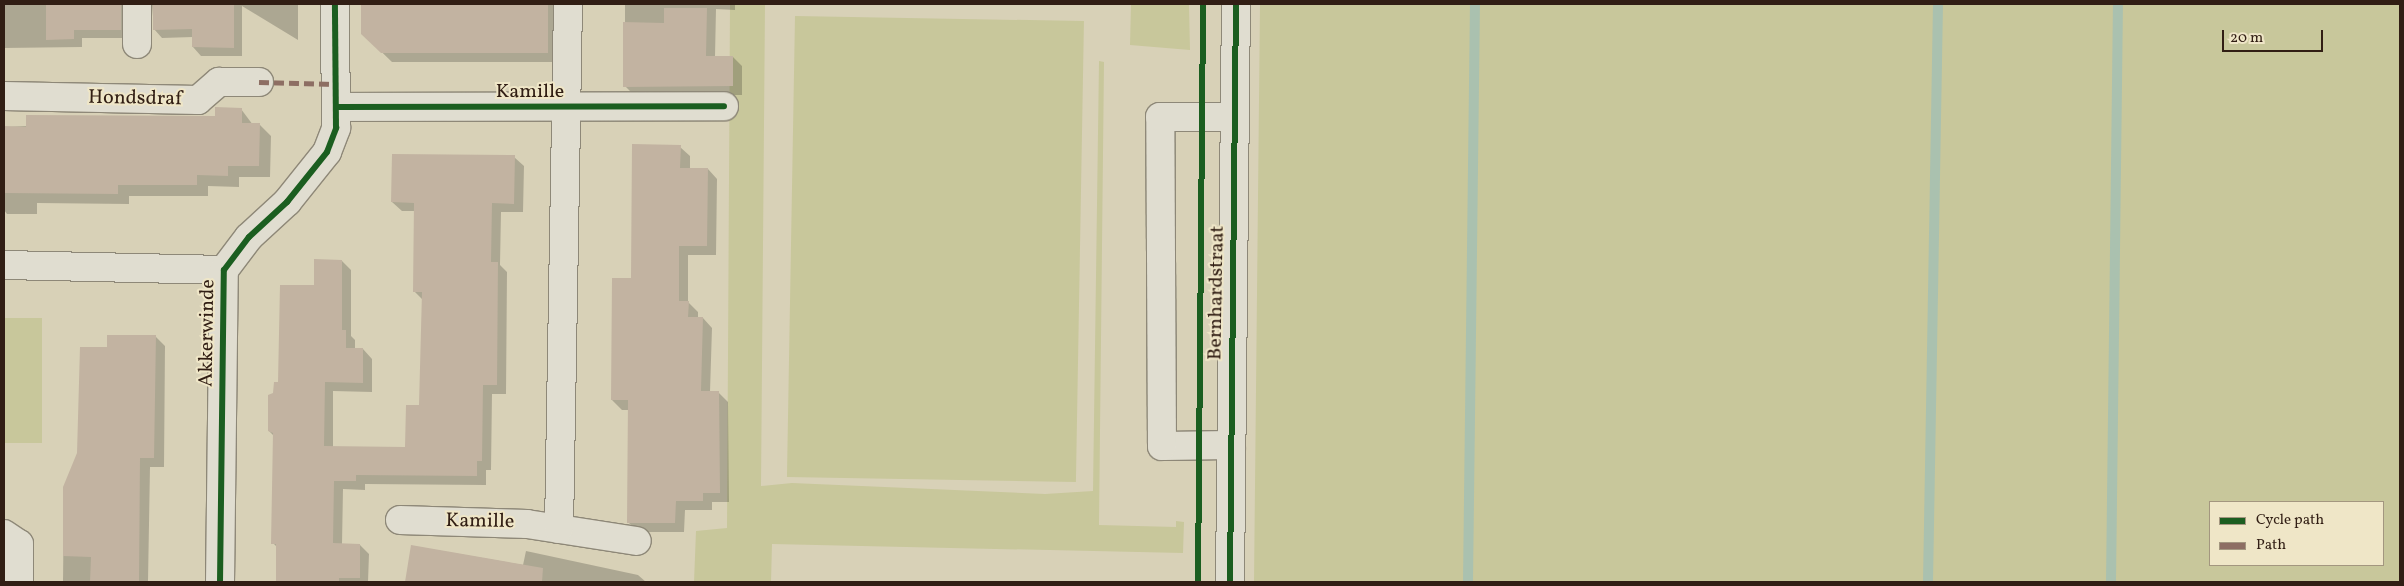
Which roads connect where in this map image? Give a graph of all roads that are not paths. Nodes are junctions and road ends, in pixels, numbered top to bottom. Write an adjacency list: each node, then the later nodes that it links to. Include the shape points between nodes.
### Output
1 (137, 4): 5 (street)
2 (335, 4): 9 (street, Akkerwinde)
3 (568, 4): 10 (street)
4 (1236, 4): 11 (street, Bernhardstraat)
5 (137, 44)
6 (259, 82): 7 (street, Hondsdraf, via 219,82 198,100)
7 (4, 96)
8 (724, 106): 10 (street, Kamille)
9 (336, 107): 10 (street, Kamille); 13 (street, Akkerwinde, via 336,128 323,158 287,202 249,237)
10 (567, 108): 16 (street, Kamille)
11 (1235, 117): 14 (street, Bernhardstraat); 14 (street, via 1160,117 1162,446)
12 (4, 265): 13 (street)
13 (224, 270): 20 (street, Akkerwinde)
14 (1231, 445): 21 (street, Bernhardstraat)
15 (400, 520): 16 (street, Kamille, via 528,524)
16 (559, 529): 18 (street, Kamille)
17 (4, 534): 19 (street, via 18,544)
18 (637, 541)
19 (19, 582)
20 (220, 582)
21 (1230, 582)

